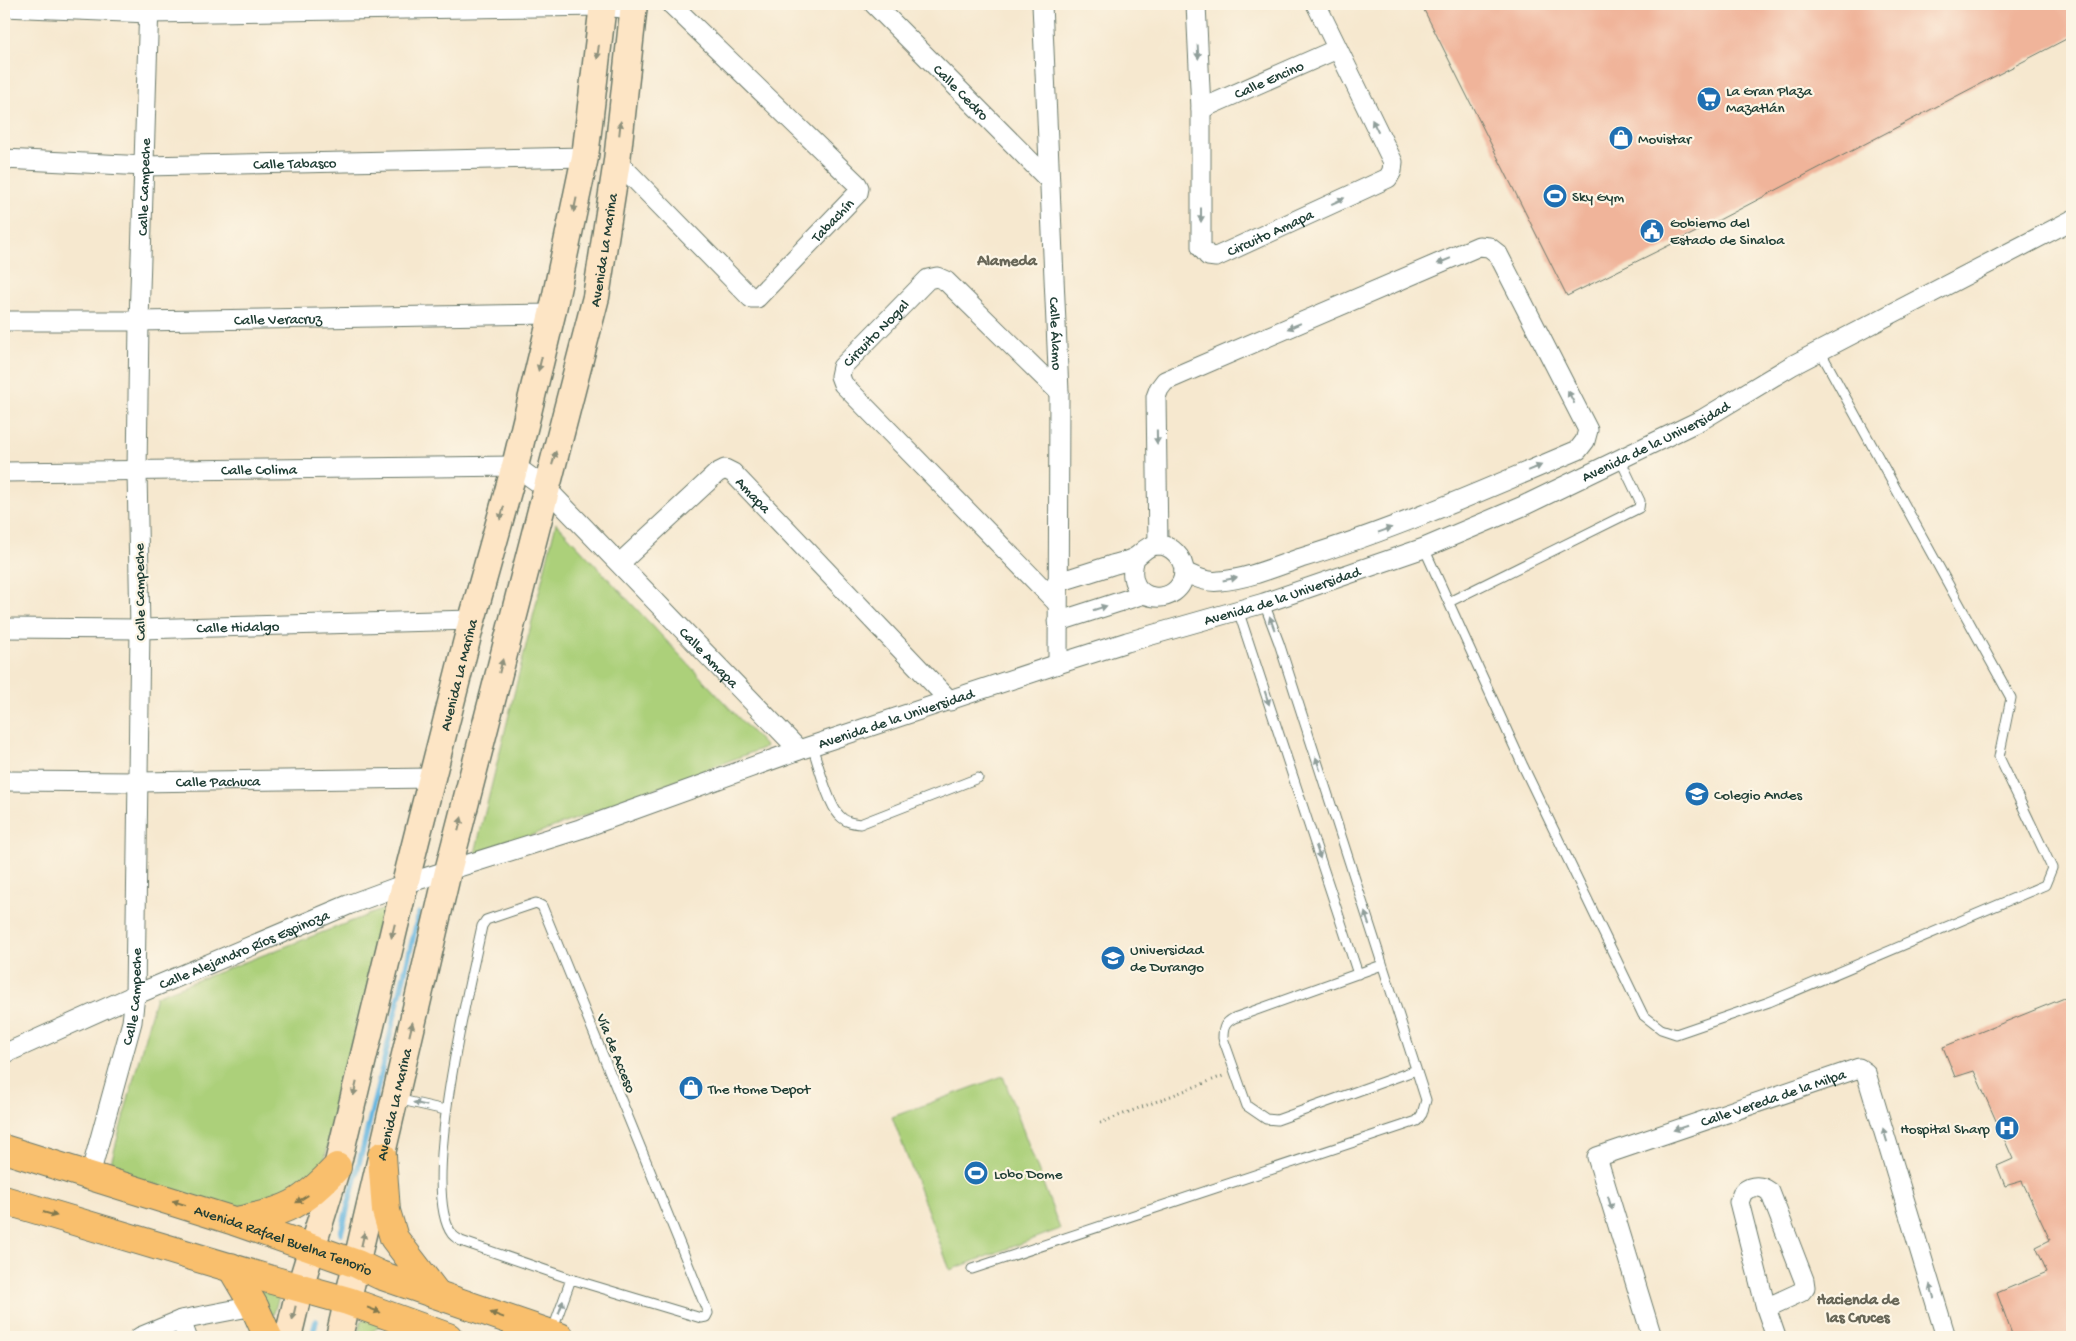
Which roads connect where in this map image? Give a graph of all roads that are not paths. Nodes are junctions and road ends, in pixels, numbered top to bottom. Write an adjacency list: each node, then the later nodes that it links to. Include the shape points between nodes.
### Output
1 (671, 4): 14 (street, Tabachín, via 857,184 858,193 757,298 751,298)
2 (874, 4): 16 (street, Calle Cedro)
3 (1042, 4): 16 (street, Calle Álamo)
4 (1196, 4): 11 (street, Circuito Amapa, one-way to 11)
5 (1316, 4): 10 (street, Circuito Amapa)
6 (603, 5): 7 (street, Avenida La Marina); 9 (street); 12 (main road, Avenida La Marina, one-way to 12)
7 (634, 6): 14 (main road, Avenida La Marina, one-way to 7)
8 (4, 7): 9 (street)
9 (149, 8): 15 (street, Calle Campeche)
10 (1337, 49): 11 (street, Calle Encino); 11 (street, Circuito Amapa, one-way to 10, via 1201,247 1208,256 1216,257 1388,178 1393,162)
11 (1201, 109)
12 (586, 157): 15 (street, Calle Tabasco); 18 (main road, Avenida La Marina, one-way to 18)
13 (4, 159): 15 (street, Calle Tabasco)
14 (617, 161): 27 (main road, Avenida La Marina, one-way to 14, via 596,297)
15 (144, 166): 20 (street, Calle Campeche)
16 (1049, 180): 22 (street, Calle Álamo)
17 (2072, 220): 21 (street, Avenida de la Universidad)
18 (552, 314): 20 (street, Calle Veracruz); 24 (main road, Avenida La Marina, one-way to 24)
19 (4, 321): 20 (street, Calle Veracruz)
20 (139, 321): 26 (street, Calle Campeche)
21 (1820, 351): 23 (street, Avenida de la Universidad, via 1703,419); 36 (lane, via 2011,698 1999,757 2052,868 2045,884 1769,1002 1676,1034 1661,1029 1643,1015)
22 (1058, 392): 33 (street, Calle Álamo); 38 (street, Circuito Nogal, via 946,281 937,276 928,279 848,360 840,376 843,384)
23 (1620, 459): 29 (street, Avenida de la Universidad, via 1523,506); 36 (lane, via 1640,501 1639,508)
24 (515, 466): 26 (street, Calle Colima); 27 (street); 39 (main road, Avenida La Marina, one-way to 39)
25 (4, 472): 26 (street, Calle Colima)
26 (137, 472): 41 (street, Calle Campeche)
27 (546, 488): 31 (street); 49 (main road, Avenida La Marina, one-way to 27)
28 (1158, 545): 30 (street, via 1144,548); 32 (street, via 1171,549 1181,559); 32 (street, one-way to 28, via 1203,581 1239,578 1428,514 1578,450 1588,430 1498,254 1489,247 1479,246 1165,381 1156,397)
29 (1424, 548): 35 (street, Avenida de la Universidad); 36 (lane)
30 (1134, 558): 33 (street); 34 (street, via 1131,571 1134,584)
31 (620, 563): 43 (street, Amapa, via 725,469 734,473); 44 (street, Calle Amapa)
32 (1184, 572): 34 (street, via 1180,585 1170,595 1157,598)
33 (1057, 582): 38 (street, Calle Álamo)
34 (1144, 594): 38 (street, one-way to 34)
35 (1264, 602): 37 (street, Avenida de la Universidad); 51 (lane, one-way to 35)
36 (1449, 602)
37 (1238, 610): 42 (street, Avenida de la Universidad); 52 (lane, one-way to 52)
38 (1057, 612): 42 (street, Calle Álamo)
39 (472, 620): 41 (street, Calle Hidalgo); 45 (main road, Avenida La Marina)
40 (4, 628): 41 (street, Calle Hidalgo)
41 (140, 629): 48 (street, Calle Campeche)
42 (1058, 664): 43 (street, Avenida de la Universidad)
43 (950, 701): 44 (street, Avenida de la Universidad)
44 (805, 748): 46 (lane, via 832,806 849,822 860,824); 49 (street, Avenida de la Universidad, via 580,830)
45 (432, 778): 48 (street, Calle Pachuca); 50 (main road, Avenida La Marina)
46 (978, 778)
47 (4, 781): 48 (street, Calle Pachuca)
48 (137, 782): 53 (street, Calle Campeche)
49 (448, 871): 50 (street); 56 (main road, Avenida La Marina, one-way to 49)
50 (405, 884): 53 (street, Calle Alejandro Ríos Espinoza); 60 (main road, Avenida La Marina, one-way to 60)
51 (1382, 965): 52 (lane); 55 (lane)
52 (1358, 974): 55 (lane, via 1227,1021 1223,1038 1247,1106 1266,1119 1277,1120)
53 (135, 995): 54 (street, Calle Alejandro Ríos Espinoza); 61 (street, Calle Campeche, via 132,1022)
54 (4, 1054)
55 (1416, 1070): 67 (lane, via 1426,1100 1417,1120)
56 (395, 1099): 57 (lane, one-way to 56); 59 (main road, Avenida La Marina)
57 (445, 1110): 68 (lane, Vía de Acceso, via 441,1182 444,1211 452,1234); 68 (lane, Vía de Acceso, via 482,926 486,920 540,904 708,1313 702,1318)
58 (4, 1149): 61 (main road, Avenida Rafael Buelna Tenorio)
59 (382, 1156): 65 (main road, Avenida La Marina, one-way to 59); 70 (main road, via 386,1211 394,1238)
60 (337, 1166): 63 (main road, one-way to 63, via 303,1200 268,1215); 64 (main road, Avenida La Marina)
61 (90, 1175): 63 (main road, Avenida Rafael Buelna Tenorio, one-way to 61)
62 (4, 1200): 66 (main road, one-way to 66)
63 (234, 1221): 64 (main road, Avenida Rafael Buelna Tenorio)
64 (312, 1248): 65 (main road, Avenida Rafael Buelna Tenorio); 69 (main road, Avenida La Marina)
65 (357, 1264): 70 (main road, Avenida Rafael Buelna Tenorio); 71 (main road, Avenida La Marina)
66 (231, 1267): 69 (main road); 72 (main road)
67 (972, 1269)
68 (571, 1279): 76 (lane, one-way to 68)
69 (300, 1287): 71 (main road); 79 (main road, Avenida La Marina, one-way to 79)
70 (436, 1293): 76 (main road, Avenida Rafael Buelna Tenorio, one-way to 70)
71 (348, 1301): 75 (main road, one-way to 75); 80 (main road, Avenida La Marina)
72 (254, 1306): 74 (street); 78 (main road)
73 (1766, 1308): 73 (street, via 1801,1292 1805,1287 1770,1192 1755,1186 1743,1192 1738,1202); 83 (street)
74 (184, 1329): 77 (street)
75 (408, 1332): 81 (main road)
76 (555, 1336)
77 (140, 1337)
78 (268, 1337)
79 (288, 1337)
80 (339, 1337)
81 (448, 1337)
82 (1652, 1337): 84 (street, Calle Vereda de la Milpa, one-way to 82, via 1866,1073 1859,1068 1597,1157)
83 (1776, 1337)
84 (1946, 1337)

